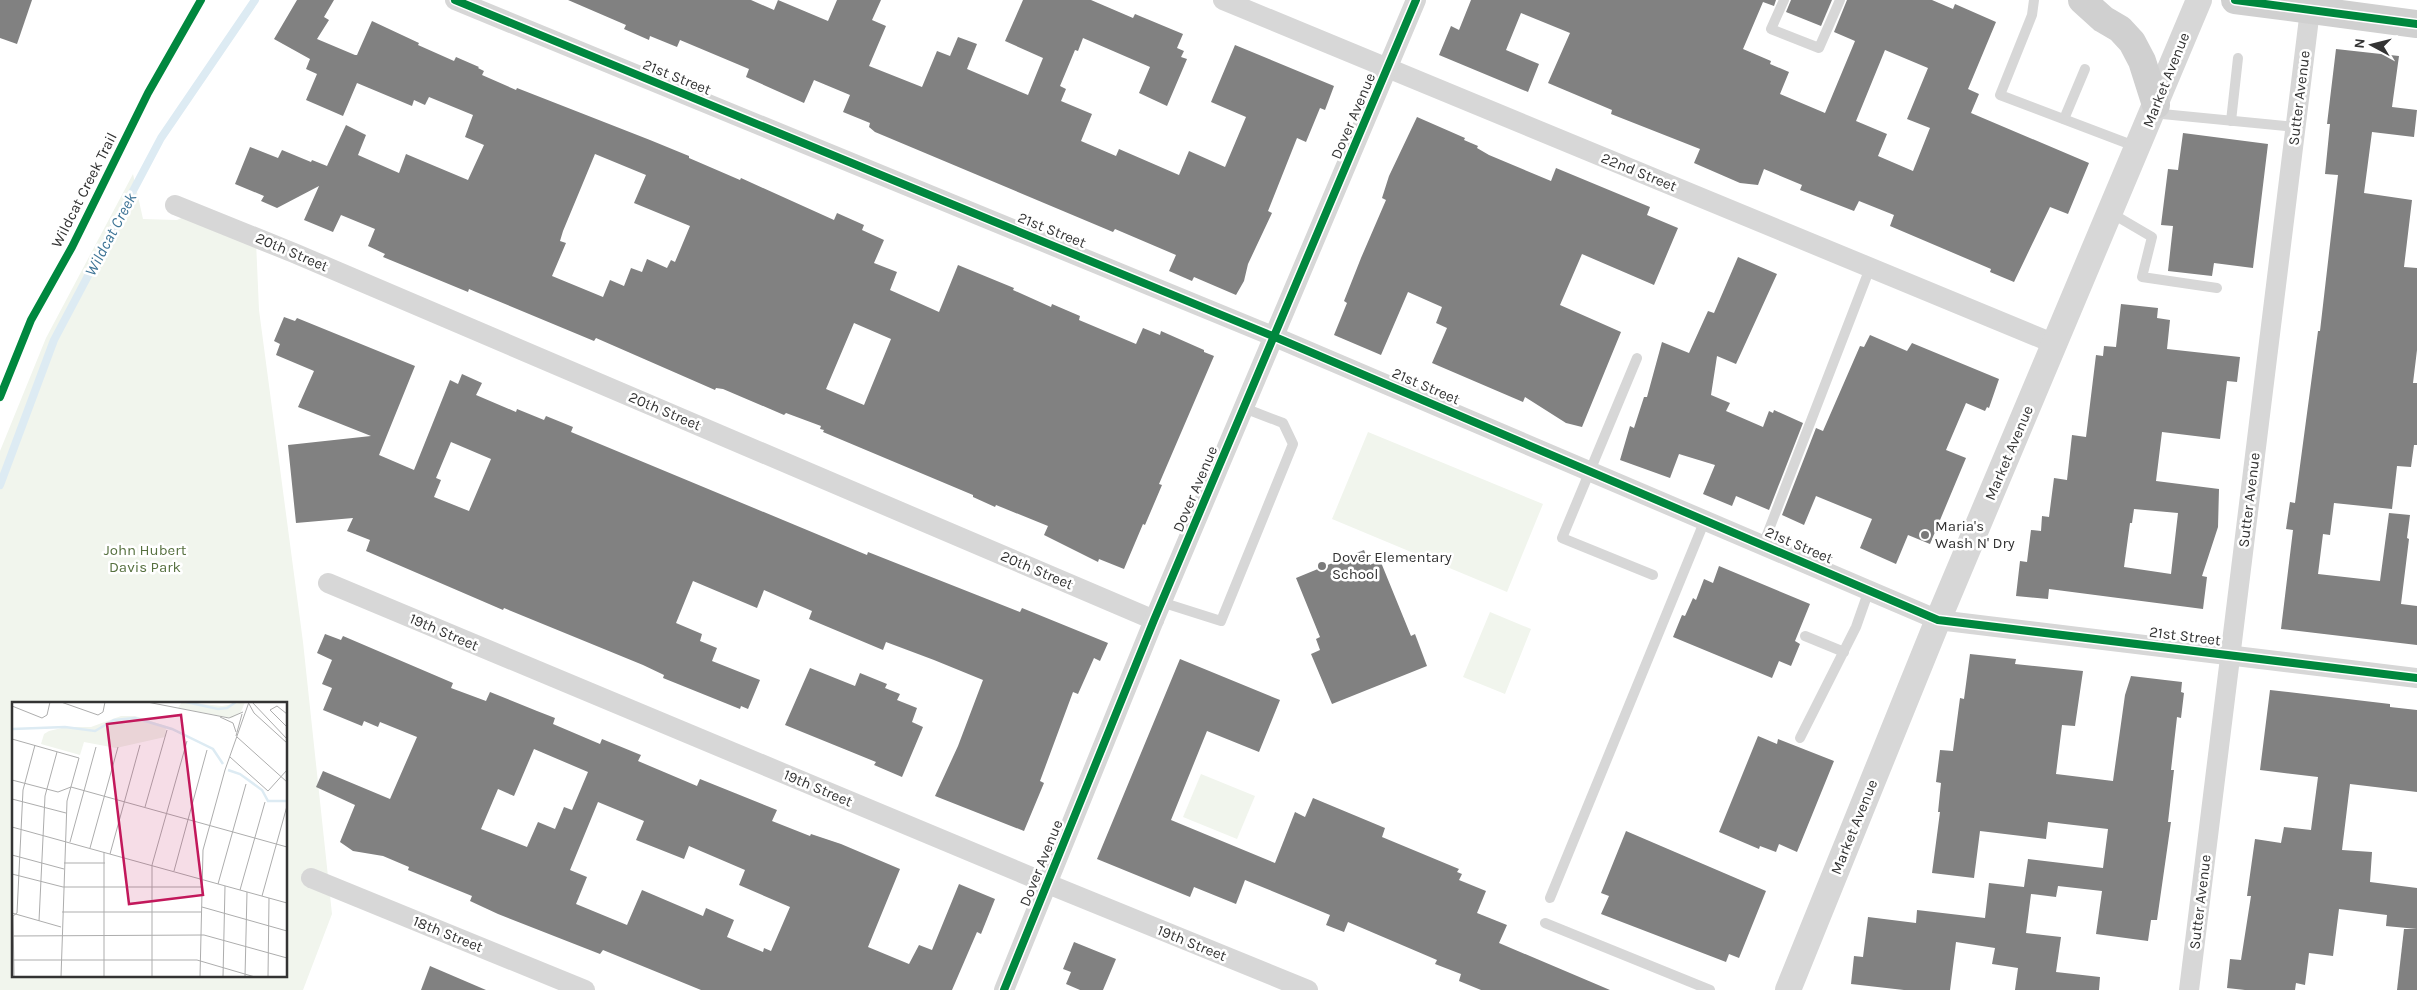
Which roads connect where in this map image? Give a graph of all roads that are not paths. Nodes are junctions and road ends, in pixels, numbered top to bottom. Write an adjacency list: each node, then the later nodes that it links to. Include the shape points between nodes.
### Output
1 (455, 0): 24 (street, 21st Street)
2 (1223, 0): 13 (street, 22nd Street)
3 (1416, 0): 13 (street, Dover Avenue)
4 (1784, 0): 5 (lane, via 1771,29 1819,48)
5 (1840, 0)
6 (2034, 0): 16 (lane, via 2032,15 2000,95)
7 (2082, 0): 15 (main road, via 2132,42 2142,60)
8 (2199, 0): 15 (street, Market Avenue)
9 (2236, 0): 10 (main road)
10 (2310, 10): 11 (main road); 18 (street, Sutter Avenue)
11 (2417, 24)
12 (2238, 58): 17 (lane)
13 (1388, 69): 22 (street, 22nd Street); 24 (street, Dover Avenue)
14 (2085, 69): 16 (lane)
15 (2154, 109): 17 (lane); 19 (street, Market Avenue)
16 (2064, 120): 19 (lane)
17 (2231, 121): 18 (lane)
18 (2296, 128): 38 (street, Sutter Avenue)
19 (2138, 148): 21 (street, Market Avenue)
20 (175, 205): 34 (street, 20th Street)
21 (2111, 213): 23 (lane, via 2152,237 2142,277); 25 (street, Market Avenue)
22 (1870, 268): 25 (street, 22nd Street); 30 (lane)
23 (2217, 288)
24 (1275, 337): 27 (street, Dover Avenue); 28 (street, 21st Street)
25 (2055, 344): 35 (street, Market Avenue)
26 (1638, 358): 28 (lane)
27 (1244, 408): 34 (street, Dover Avenue); 34 (lane, via 1283,423 1293,444 1221,620)
28 (1588, 471): 29 (street, 21st Street); 31 (lane, via 1562,538)
29 (1705, 520): 30 (street, 21st Street); 43 (lane)
30 (1763, 545): 33 (street, 21st Street)
31 (1653, 575)
32 (328, 583): 42 (street, 19th Street)
33 (1869, 590): 35 (street, 21st Street); 37 (lane)
34 (1158, 611): 42 (street, Dover Avenue)
35 (1938, 620): 38 (street, 21st Street); 49 (street, Market Avenue)
36 (1805, 636): 37 (lane)
37 (1844, 652): 40 (lane)
38 (2230, 656): 39 (street, 21st Street); 50 (street, Sutter Avenue)
39 (2417, 678)
40 (1800, 738)
41 (311, 878): 45 (street, 18th Street)
42 (1048, 884): 46 (street, Dover Avenue); 47 (street, 19th Street)
43 (1550, 898)
44 (1546, 923): 48 (lane)
45 (585, 990)
46 (1004, 990)
47 (1308, 990)
48 (1710, 990)
49 (1788, 990)
50 (2189, 990)

